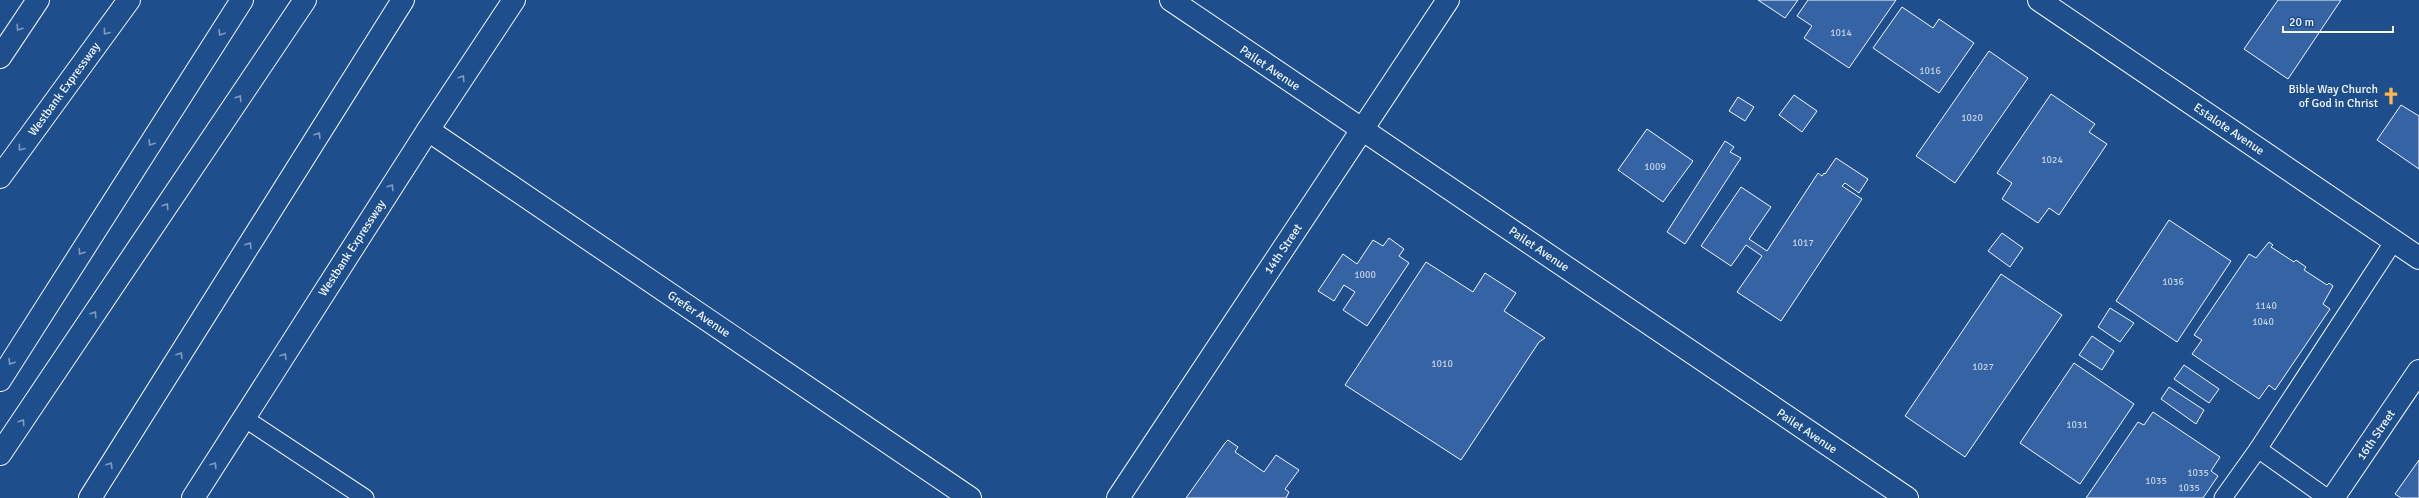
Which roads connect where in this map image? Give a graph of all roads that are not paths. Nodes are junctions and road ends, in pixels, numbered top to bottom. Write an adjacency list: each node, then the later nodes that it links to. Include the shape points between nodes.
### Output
1 (38, 0): 10 (main road, one-way to 10)
2 (129, 0): 13 (main road, Westbank Expressway, one-way to 13)
3 (242, 0): 17 (main road, one-way to 17)
4 (305, 0): 20 (main road, one-way to 4)
5 (403, 0): 21 (main road, one-way to 5)
6 (514, 0): 11 (main road, Westbank Expressway, one-way to 6)
7 (1171, 0): 12 (main road, Pailet Avenue)
8 (1448, 0): 12 (main road, 14th Street)
9 (2039, 0): 14 (main road, Estalote Avenue)
10 (0, 57)
11 (428, 130): 18 (main road, Westbank Expressway, one-way to 11); 24 (main road, Grefer Avenue)
12 (1362, 130): 25 (main road, 14th Street); 26 (main road, Pailet Avenue)
13 (0, 178)
14 (2394, 241): 15 (main road, Estalote Avenue); 19 (lane)
15 (2419, 258)
16 (2419, 371): 29 (main road, 16th Street)
17 (0, 380)
18 (244, 418): 22 (main road, Westbank Expressway, one-way to 18); 23 (lane)
19 (2258, 449): 27 (lane); 28 (lane)
20 (0, 454)
21 (90, 498)
22 (192, 498)
23 (365, 498)
24 (970, 498)
25 (1118, 498)
26 (1907, 498)
27 (2223, 498)
28 (2327, 498)
29 (2333, 498)

